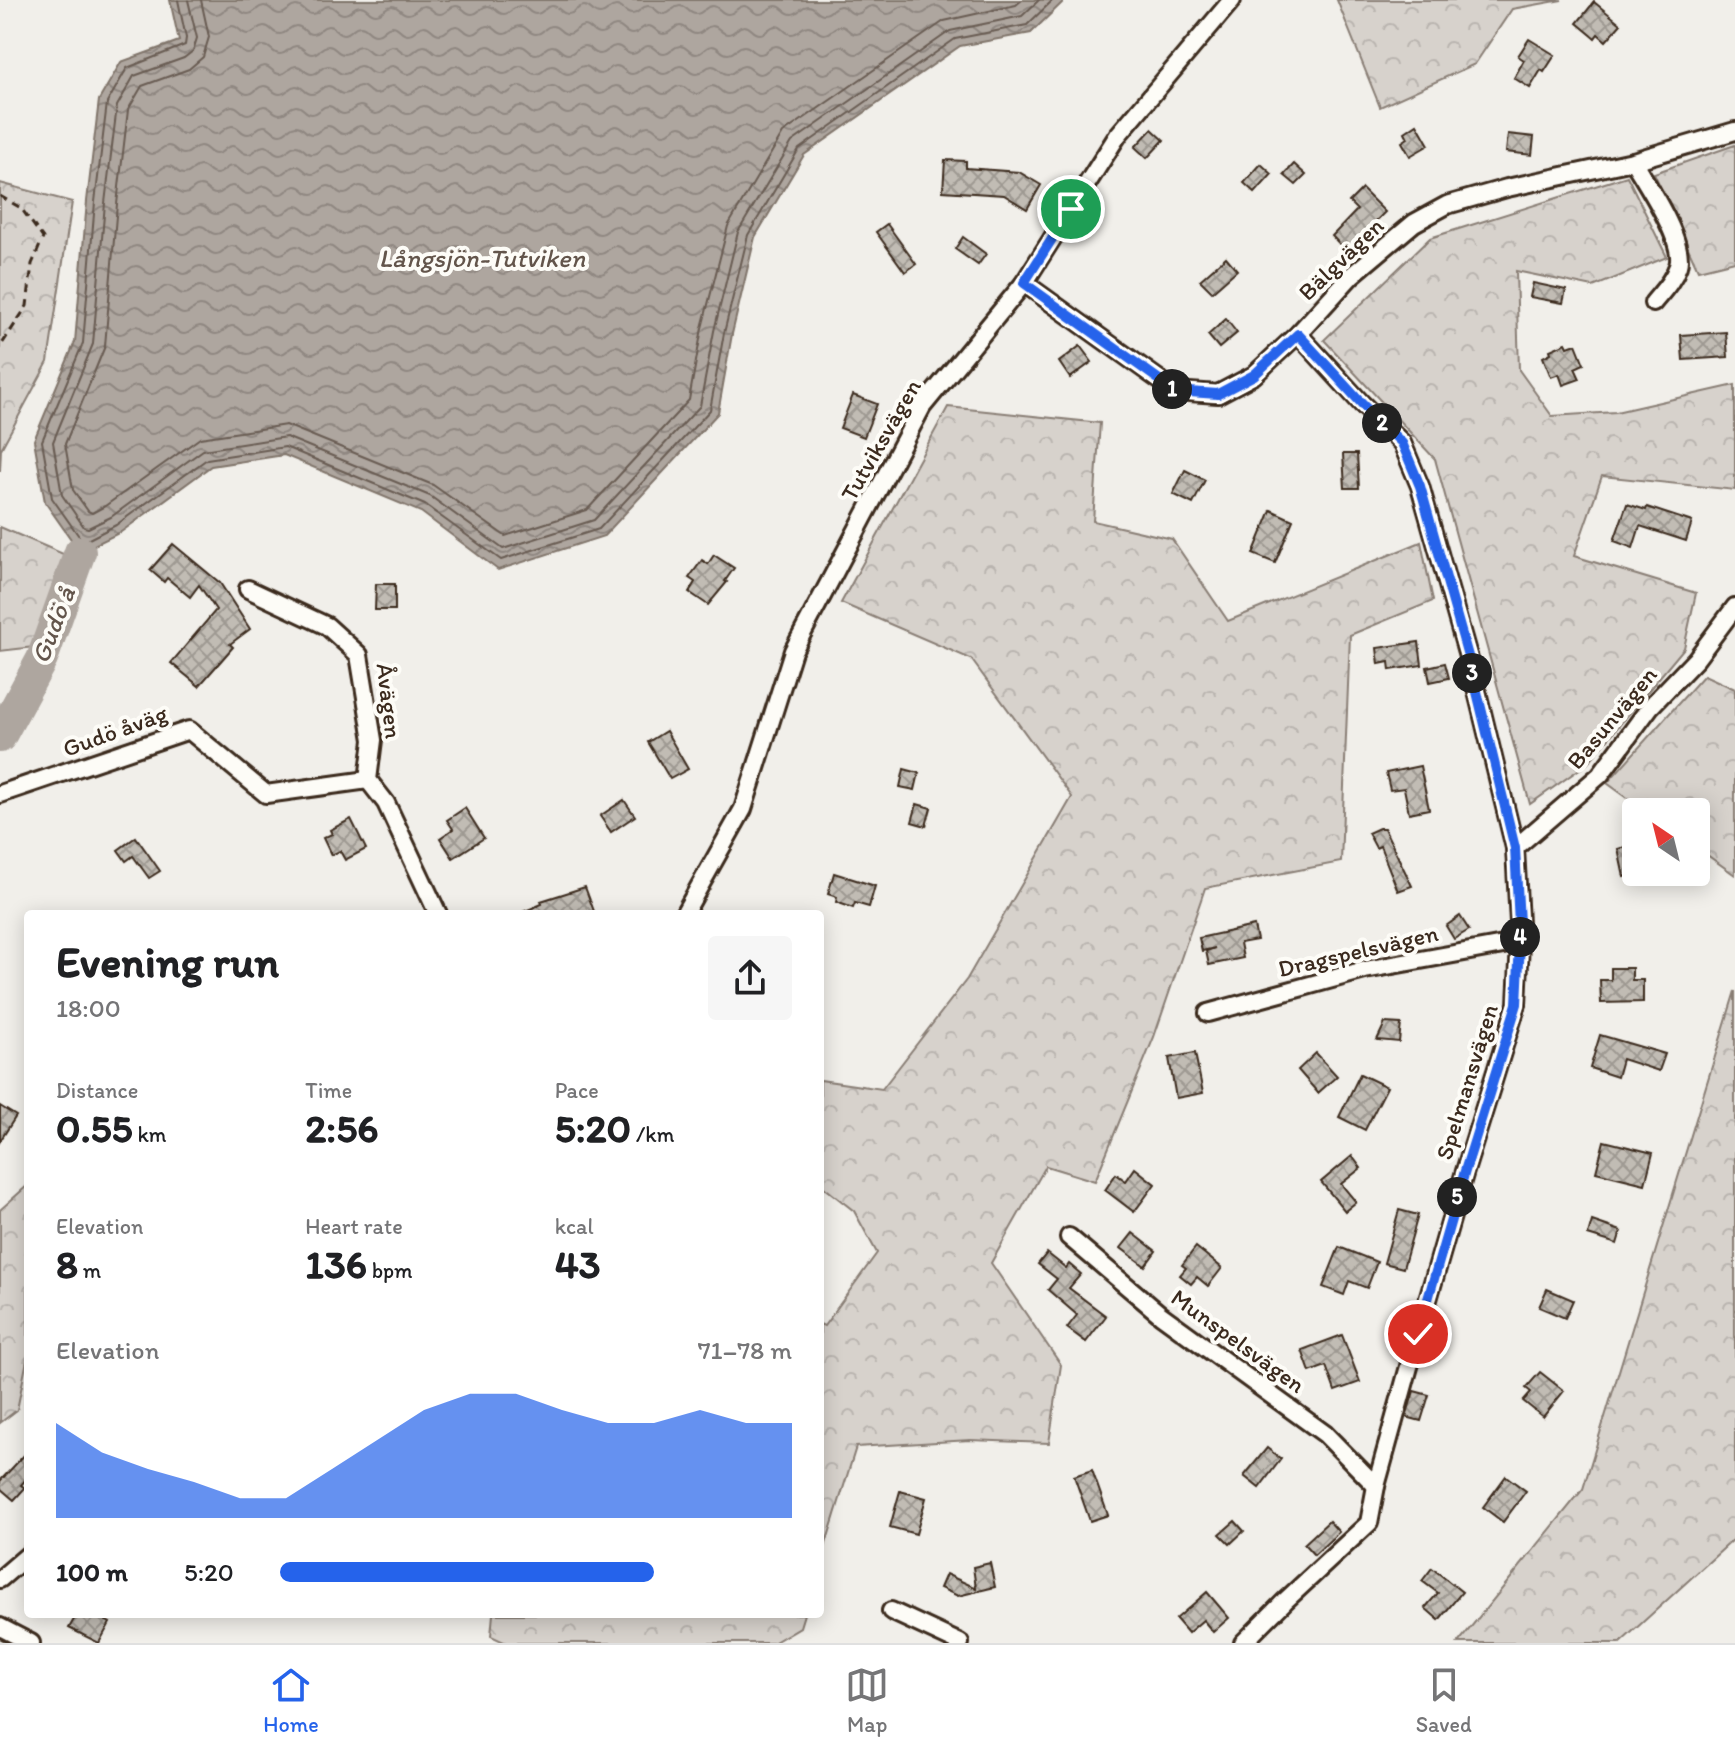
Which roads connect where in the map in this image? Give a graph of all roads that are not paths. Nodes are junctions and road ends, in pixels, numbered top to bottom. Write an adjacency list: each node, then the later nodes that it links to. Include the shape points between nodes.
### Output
1 (1232, 0): 4 (street, Tutviksvägen, via 1118,135)
2 (1735, 131): 3 (street, Bälgvägen)
3 (1633, 161): 5 (street, via 1670,223 1680,262); 6 (street, Bälgvägen, via 1447,205 1414,223 1351,276)
4 (1024, 283): 6 (street, Bälgvägen, via 1175,391 1218,394 1254,375); 13 (street, Tutviksvägen, via 922,407 793,651 743,809)
5 (1653, 303)
6 (1298, 334): 11 (street, Spelmansvägen, via 1402,443 1414,471 1470,663)
7 (248, 589): 9 (street, Åvägen, via 327,626 359,655 373,740)
8 (1735, 607): 11 (street, Basunvägen, via 1600,775)
9 (368, 780): 10 (street, Gudö åväg, via 266,794 189,730); 12 (street, via 386,803)
10 (0, 794)
11 (1515, 848): 14 (street, Spelmansvägen)
12 (436, 910)
13 (686, 910)
14 (1520, 942): 15 (street, Dragspelsvägen, via 1365,970); 17 (street, Spelmansvägen, via 1517,1004)
15 (1208, 1013)
16 (1069, 1237): 17 (street, Munspelsvägen, via 1161,1315 1325,1434)
17 (1376, 1486): 24 (street, Spelmansvägen, via 1369,1523)
18 (24, 1558): 19 (street)
19 (0, 1579)
20 (891, 1611): 23 (street)
21 (0, 1627): 22 (street)
22 (31, 1643)
23 (960, 1643)
24 (1243, 1643)

